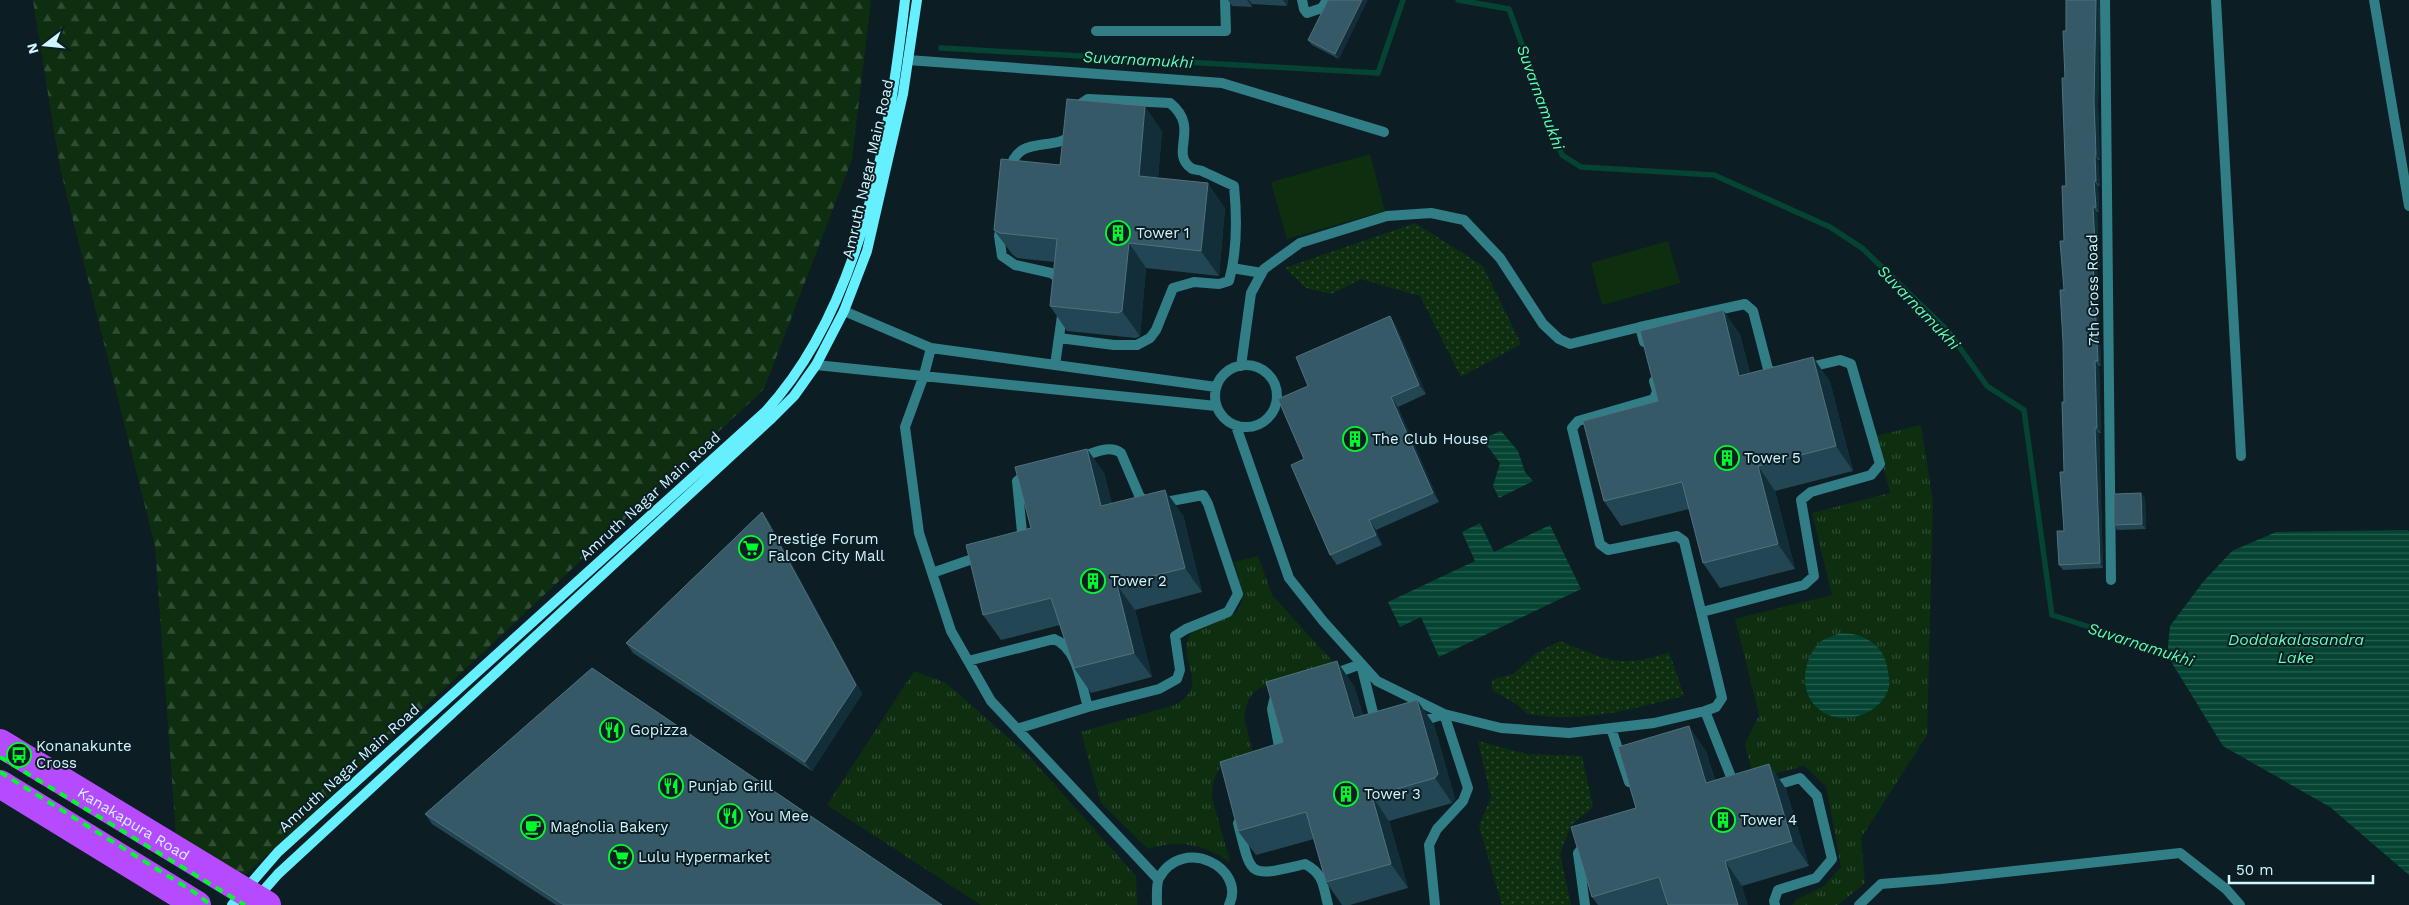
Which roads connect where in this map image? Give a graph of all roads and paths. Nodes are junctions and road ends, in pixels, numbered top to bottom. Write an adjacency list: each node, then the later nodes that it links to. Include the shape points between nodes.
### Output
1 (905, 0): 58 (main road, Amruth Nagar Main Road, via 894,93 859,238 827,319 786,389 765,412 278,852)
2 (918, 0): 10 (main road, Amruth Nagar Main Road)
3 (1225, 0): 9 (street, via 1226,31)
4 (1302, 0): 5 (street, via 1307,13 1322,8)
5 (1327, 0)
6 (2105, 0): 36 (street, 7th Cross Road)
7 (2216, 0): 30 (street)
8 (2374, 0): 13 (street)
9 (1096, 31)
10 (908, 60): 11 (street, via 1222,83); 17 (main road, Amruth Nagar Main Road, via 867,250)
11 (1384, 132)
12 (1008, 180): 15 (street, via 1011,161 1022,149 1059,142 1072,136 1082,103 1088,99 1170,103 1180,111 1186,126 1184,159 1192,168 1234,186)
13 (2409, 206)
14 (1002, 218): 19 (street, via 999,236 1002,256 1015,265 1051,272 1064,281)
15 (1232, 268): 16 (street); 19 (street, via 1229,281 1224,283 1194,282 1173,288 1156,330 1150,338 1137,345)
16 (1262, 273): 18 (street, via 1264,268 1300,243 1386,216 1431,213 1464,220 1500,258 1543,324 1559,339 1570,344); 24 (street, via 1251,293)
17 (844, 311): 20 (street); 22 (main road, Amruth Nagar Main Road)
18 (1640, 327): 21 (street); 37 (street, via 1746,304 1753,311 1768,368 1777,375 1840,360 1851,364 1880,464 1871,476 1811,492 1801,500 1814,576 1804,585)
19 (1059, 338): 23 (street)
20 (931, 348): 23 (street); 26 (street)
21 (1647, 354)
22 (816, 365): 26 (street); 58 (main road, Amruth Nagar Main Road, via 794,396 772,418)
23 (1055, 365): 27 (street)
24 (1242, 366): 27 (street, via 1226,372); 29 (street, via 1258,368 1266,373 1272,380 1276,396 1272,413 1266,420 1251,428)
25 (1652, 373): 37 (street, via 1657,391 1654,399 1578,421 1572,428 1600,544 1608,550 1677,536 1684,541)
26 (924, 375): 28 (street); 35 (street, via 905,427 919,533)
27 (1216, 387): 28 (street)
28 (1216, 406): 29 (street, via 1224,419)
29 (1236, 426): 39 (street, via 1289,578)
30 (2241, 456)
31 (1072, 460): 42 (street, via 1116,449 1121,453 1145,503 1203,496 1238,594 1228,612 1175,636 1180,670 1176,679 1159,689)
32 (1044, 468): 33 (street, via 1025,473 1017,481 1022,540)
33 (1011, 546)
34 (993, 552): 35 (street)
35 (932, 573): 38 (street, via 951,631)
36 (2111, 580)
37 (1702, 612): 43 (street, via 1722,698 1716,707)
38 (968, 661): 42 (street, via 1054,639 1064,642 1070,650); 47 (street, via 991,701)
39 (1361, 664): 40 (street); 44 (street, via 1377,681); 48 (street, via 1376,724)
40 (1316, 681)
41 (1290, 692): 50 (street, via 1274,700 1272,708 1281,751)
42 (1088, 707): 47 (street)
43 (1705, 711): 46 (street, via 1654,723); 54 (street, via 1734,786)
44 (1444, 714): 45 (street); 46 (street, via 1501,728 1568,733); 63 (street, via 1468,788 1463,801 1437,828 1429,846)
45 (1408, 726)
46 (1612, 728): 52 (street)
47 (1017, 729): 57 (street)
48 (1382, 729)
49 (0, 743): 58 (highway, Kanakapura Road)
50 (1275, 766)
51 (0, 784): 59 (highway)
52 (1631, 789)
53 (1762, 789): 65 (street, via 1800,778 1817,796 1832,859 1816,878 1778,890)
54 (1748, 792)
55 (1235, 808): 62 (street, via 1252,867 1258,872 1268,873 1305,864 1316,869 1322,879)
56 (1594, 836): 64 (street, via 1578,853)
57 (1158, 879): 60 (street); 61 (street, via 1172,862 1192,856 1214,861 1228,877 1233,898)
58 (250, 901)
59 (198, 905)
60 (1157, 905)
61 (1230, 905)
62 (1328, 905)
63 (1435, 905)
64 (1584, 905)
65 (1775, 905)
66 (1859, 905): 67 (street, via 1881,884 2180,853 2226,889)
67 (2240, 905)

